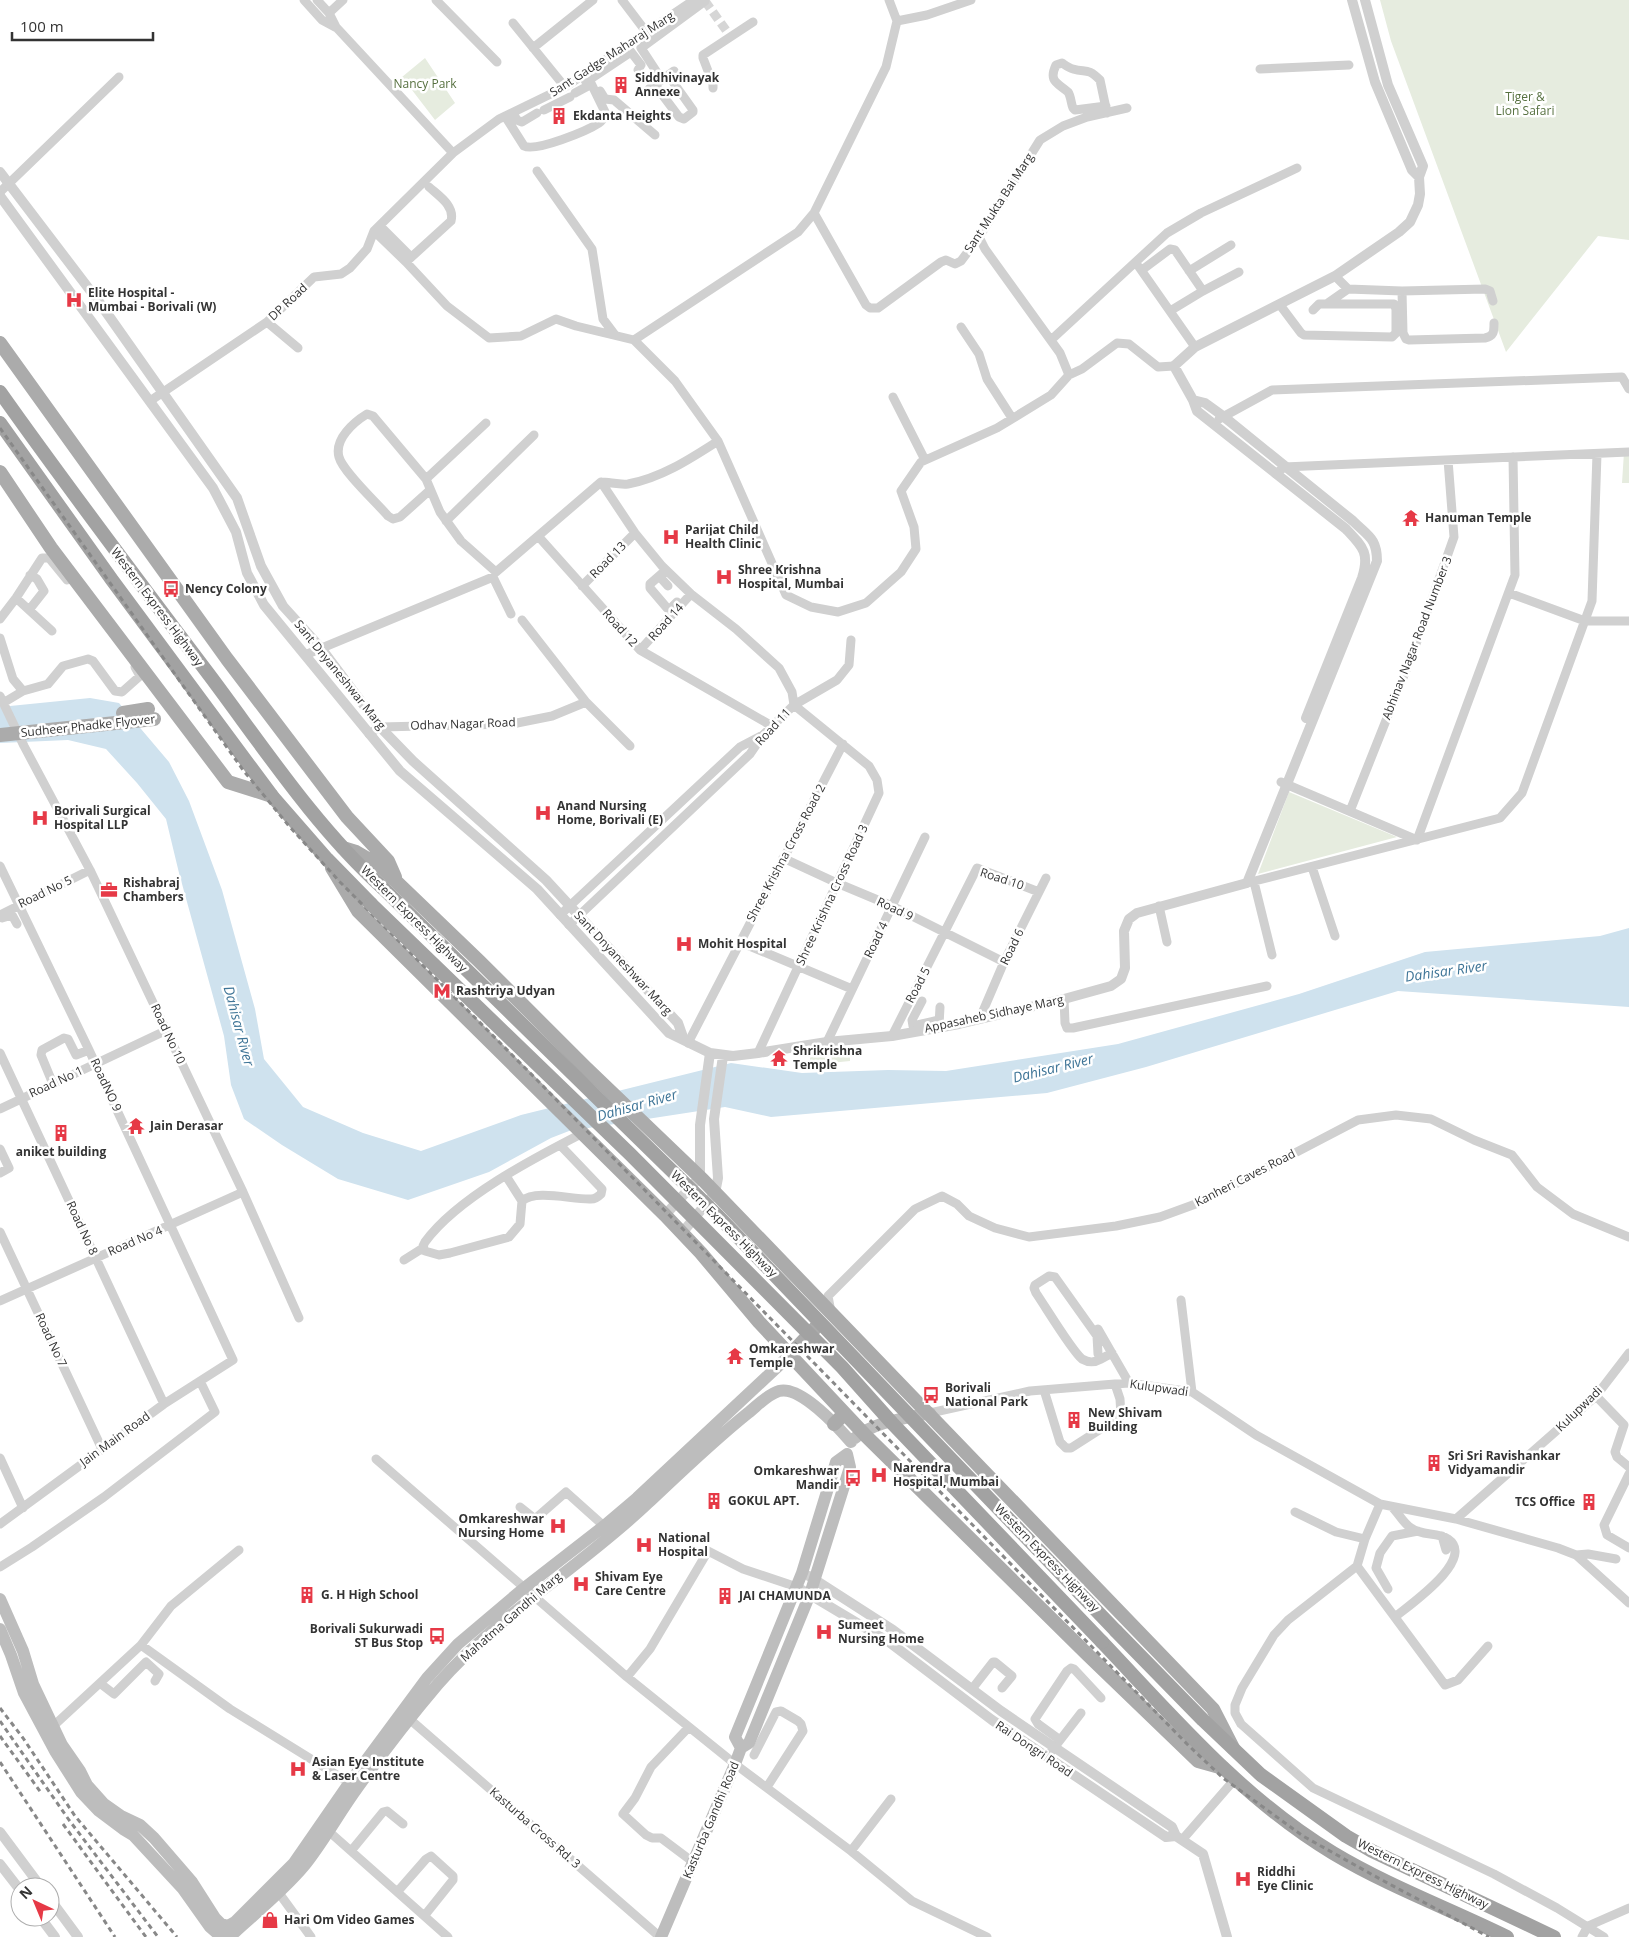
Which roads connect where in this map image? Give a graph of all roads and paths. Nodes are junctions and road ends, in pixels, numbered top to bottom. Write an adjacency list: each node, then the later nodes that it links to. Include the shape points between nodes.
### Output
1 (304, 0): 17 (street, via 322,20)
2 (317, 0): 13 (street)
3 (343, 0): 13 (street)
4 (436, 0): 22 (street)
5 (593, 0): 20 (street)
6 (622, 0): 18 (street)
7 (694, 0): 18 (street, Sant Gadge Maharaj Marg)
8 (704, 0): 21 (street)
9 (889, 0): 14 (street)
10 (970, 0): 14 (street, via 928,15)
11 (1352, 0): 40 (street, via 1375,82 1412,170)
12 (1364, 0): 40 (street, via 1388,85 1423,166)
13 (329, 13): 17 (street)
14 (897, 21): 45 (street, via 886,67)
15 (513, 22): 20 (street)
16 (753, 22): 29 (street, via 729,35 703,56)
17 (336, 27): 36 (street)
18 (647, 32): 19 (street, Sant Gadge Maharaj Marg)
19 (631, 45): 21 (street); 21 (street, via 661,80); 24 (street, via 641,65); 26 (street, Sant Gadge Maharaj Marg)
20 (533, 48): 28 (street)
21 (641, 48)
22 (497, 62)
23 (1349, 65): 25 (street)
24 (638, 70)
25 (1260, 70)
26 (589, 75): 28 (street, Sant Gadge Maharaj Marg); 31 (street, via 588,86); 34 (street, via 606,114 596,125 553,143 528,148 524,146); 35 (street, via 605,99 614,100)
27 (118, 76): 41 (street)
28 (565, 87): 30 (street, Sant Gadge Maharaj Marg)
29 (713, 88)
30 (551, 94): 31 (street); 34 (street, Sant Gadge Maharaj Marg)
31 (556, 103): 34 (street, via 522,122)
32 (1127, 108): 33 (street, Sant Mukta Bai Marg)
33 (1106, 110): 33 (street, via 1097,77 1086,70 1062,63 1056,65 1053,78 1070,94 1075,110); 47 (street, Sant Mukta Bai Marg, via 1063,126 1040,140)
34 (509, 114): 36 (street, Sant Gadge Maharaj Marg)
35 (655, 135)
36 (453, 153): 44 (street, DP Road)
37 (1297, 168): 50 (street, via 1201,213 1167,234)
38 (537, 171): 68 (street, via 592,249 603,319)
39 (0, 172): 41 (street, Sant Dnyaneshwar Marg)
40 (1419, 177): 53 (street, via 1420,194 1410,222)
41 (9, 184): 42 (street); 79 (street, Sant Dnyaneshwar Marg)
42 (0, 192)
43 (0, 196): 82 (street, Sant Dnyaneshwar Marg)
44 (402, 204): 46 (street, DP Road); 49 (street, via 425,186 448,205 452,215 451,220)
45 (814, 212): 47 (street, Sant Mukta Bai Marg, via 870,308 878,308 941,262 946,260 955,264 961,261); 70 (street, via 798,232)
46 (380, 228): 49 (street); 64 (street, DP Road, via 350,268 340,274 314,277)
47 (979, 236): 71 (street)
48 (1231, 245): 51 (street)
49 (408, 259): 68 (street, via 447,306 489,338 521,336 556,319)
50 (1139, 266): 51 (street, via 1173,249); 63 (street); 71 (street)
51 (1189, 270): 56 (street)
52 (1239, 272): 56 (street)
53 (1335, 276): 54 (street); 61 (street)
54 (1348, 289): 57 (street); 60 (street)
55 (1437, 290): 57 (street); 58 (street, via 1442,294); 59 (street, via 1485,289)
56 (1203, 291): 63 (street)
57 (1402, 291): 65 (street, via 1406,339 1485,338 1494,332)
58 (1460, 294)
59 (1493, 300)
60 (1327, 304): 62 (street, via 1316,305); 69 (street, via 1394,304 1395,335)
61 (1280, 305): 69 (street, via 1304,335); 73 (street)
62 (1313, 310)
63 (1170, 311): 73 (street)
64 (267, 322): 74 (street); 79 (street, DP Road)
65 (1494, 323)
66 (961, 327): 84 (street, via 979,354 986,379)
67 (1334, 332): 69 (street, via 1354,332)
68 (615, 336): 70 (street)
69 (1359, 336)
70 (634, 340): 89 (street, via 675,381)
71 (1051, 340): 76 (street)
72 (0, 344): 150 (main road, via 268,714 347,817 388,861)
73 (1195, 347): 75 (street)
74 (298, 348)
75 (1174, 366): 76 (street, via 1158,367 1129,344 1117,344); 81 (street)
76 (1069, 375): 84 (street, via 1050,395)
77 (1629, 389): 83 (street, via 1622,377 1272,390)
78 (0, 392): 143 (highway, Western Express Highway, via 284,777)
79 (163, 392): 82 (street, DP Road); 120 (street, Sant Dnyaneshwar Marg, via 237,498 261,566 283,606)
80 (893, 397): 93 (street)
81 (1193, 400): 83 (street, via 1205,403); 87 (street, via 1197,411)
82 (150, 402): 122 (street, Sant Dnyaneshwar Marg, via 213,488 236,532 247,573 264,605)
83 (1223, 416): 87 (street); 95 (street)
84 (1012, 418): 93 (street)
85 (0, 423): 139 (highway, Western Express Highway)
86 (486, 423): 97 (street)
87 (1214, 424): 95 (street)
88 (534, 435): 100 (street)
89 (718, 441): 93 (street, via 786,595 811,608 838,612 866,603 901,572 916,549 914,527 901,491); 98 (street, via 682,464 652,477 626,484)
90 (1629, 452): 91 (street)
91 (1597, 454): 92 (street); 116 (street, via 1592,601)
92 (1513, 457): 94 (street); 107 (street, via 1515,576)
93 (925, 460)
94 (1448, 460): 95 (street); 140 (street, Abhinav Nagar Road Number 3, via 1454,537 1412,655)
95 (1280, 470): 138 (street, via 1346,529 1365,551 1366,566 1343,635)
96 (0, 472): 124 (main road, via 51,548)
97 (426, 479): 99 (street); 99 (street, via 373,416 367,414 361,418 340,444 339,457 345,468 393,519 400,518)
98 (601, 482): 101 (street, Road 11); 102 (street)
99 (430, 490): 100 (street)
100 (446, 521): 102 (street, via 462,541 496,572)
101 (635, 533): 103 (street, Road 11); 105 (street, Road 13)
102 (538, 536): 105 (street, Road 12)
103 (662, 573): 106 (street); 108 (street, Road 11); 110 (street, via 650,588 668,608)
104 (30, 575): 109 (street); 111 (street, via 44,591); 123 (street, via 42,558 49,558 140,676 118,692 88,659 63,666 48,684)
105 (582, 586): 121 (street, Road 12)
106 (668, 586)
107 (1509, 593): 116 (street); 142 (street)
108 (692, 594): 121 (street, Road 14); 127 (street, Road 11, via 779,668 792,692)
109 (16, 598): 111 (street); 113 (street)
110 (678, 601)
111 (29, 610): 117 (street)
112 (511, 614): 120 (street, via 493,577)
113 (0, 619)
114 (522, 620): 126 (street)
115 (1629, 621): 116 (street)
116 (1585, 622): 142 (street, via 1522,793 1500,818)
117 (52, 631)
118 (0, 638): 123 (street, via 13,679)
119 (851, 640): 127 (street, via 849,665 837,680)
120 (321, 648): 122 (street); 132 (street, Sant Dnyaneshwar Marg)
121 (640, 650): 131 (street, Road 12)
122 (305, 655): 133 (street, Sant Dnyaneshwar Marg)
123 (23, 691): 125 (street)
124 (165, 701): 128 (main road, Sudheer Phadke Flyover); 129 (main road)
125 (2, 702): 148 (street, Road No 10)
126 (586, 702): 132 (street, Odhav Nagar Road, via 552,716 512,724); 137 (street)
127 (794, 705): 131 (street, Road 11); 136 (street, Shree Krishna Cross Road 3)
128 (151, 714): 129 (main road, Sudheer Phadke Flyover); 130 (main road, Sudheer Phadke Flyover, bridge); 134 (main road, Sudheer Phadke Flyover, bridge)
129 (177, 717): 139 (main road, via 228,782)
130 (0, 726)
131 (772, 726): 135 (street, Road 11)
132 (380, 727): 133 (street); 154 (street, Sant Dnyaneshwar Marg)
133 (369, 734): 157 (street, Sant Dnyaneshwar Marg, via 400,771 537,889)
134 (0, 735)
135 (763, 735): 154 (street, via 740,747); 158 (street, Road 11, via 750,754)
136 (843, 744): 144 (street, Shree Krishna Cross Road 2); 151 (street, Shree Krishna Cross Road 3, via 869,766 877,780 879,793)
137 (630, 746)
138 (1284, 783): 140 (street); 152 (street)
139 (272, 796): 145 (highway, Western Express Highway)
140 (1350, 811): 142 (street)
141 (925, 837): 155 (street, Road 4)
142 (1417, 840): 147 (street)
143 (343, 848): 150 (main road, via 380,866); 284 (highway, Western Express Highway, bridge, via 718,1216)
144 (783, 858): 151 (street, Road 9); 164 (street, Shree Krishna Cross Road 2)
145 (327, 859): 191 (main road, via 358,912); 288 (highway, Western Express Highway, bridge, via 630,1154 821,1346 1009,1547)
146 (0, 866): 160 (street, RoadNO 9)
147 (1312, 867): 152 (street); 163 (street)
148 (90, 870): 160 (street, Road No 5); 178 (street, Road No 10)
149 (1046, 878): 153 (street, Road 6)
150 (397, 882): 192 (main road)
151 (837, 883): 155 (street, Road 9); 168 (street, Shree Krishna Cross Road 3)
152 (1248, 883): 156 (street, Appasaheb Sidhaye Marg); 166 (street)
153 (1039, 892): 162 (street, Road 10, via 977,868); 167 (street, Road 6)
154 (570, 906): 157 (street); 158 (street, Sant Dnyaneshwar Marg)
155 (892, 906): 162 (street, Road 9); 170 (street, Road 4)
156 (1158, 906): 165 (street); 171 (street, Appasaheb Sidhaye Marg, via 1137,913 1126,925 1125,968 1121,979 1111,986)
157 (560, 915): 161 (street, Sant Dnyaneshwar Marg)
158 (580, 916): 161 (street, Road 11); 180 (street, Sant Dnyaneshwar Marg, via 678,1023)
159 (1, 917): 160 (street, Road No 5)
160 (18, 918): 182 (street, RoadNO 9)
161 (569, 925): 180 (street, Sant Dnyaneshwar Marg, via 669,1033)
162 (945, 934): 167 (street, Road 9); 174 (street, Road 5)
163 (1335, 936)
164 (740, 942): 168 (street); 180 (street, Shree Krishna Cross Road 2)
165 (1167, 942)
166 (1272, 955)
167 (1004, 962): 176 (street, Road 6)
168 (799, 966): 170 (street); 185 (street, Shree Krishna Cross Road 3)
169 (1267, 986): 171 (street, via 1073,1028 1067,1028 1065,1023)
170 (852, 989): 181 (street, Road 4)
171 (1064, 999): 176 (street, Appasaheb Sidhaye Marg)
172 (922, 1001): 175 (street)
173 (940, 1007): 177 (street)
174 (906, 1008): 175 (street); 179 (street, Road 5)
175 (916, 1011): 177 (street, via 912,1020 914,1026)
176 (980, 1018): 177 (street, Appasaheb Sidhaye Marg)
177 (939, 1024): 179 (street, Appasaheb Sidhaye Marg)
178 (167, 1030): 187 (street, Road No 1); 198 (street, Road No 10)
179 (892, 1036): 181 (street, Appasaheb Sidhaye Marg)
180 (686, 1041): 184 (street, Appasaheb Sidhaye Marg)
181 (827, 1042): 185 (street, Appasaheb Sidhaye Marg)
182 (89, 1050): 187 (street, RoadNO 9); 188 (street, via 76,1055 64,1038 42,1050 40,1053)
183 (0, 1053): 189 (street, Road No 8)
184 (710, 1053): 186 (street, Appasaheb Sidhaye Marg); 197 (street, via 700,1125)
185 (758, 1053): 186 (street, Appasaheb Sidhaye Marg)
186 (722, 1056): 199 (street, via 714,1125 718,1178)
187 (96, 1064): 188 (street, Road No 1); 202 (street, RoadNO 9)
188 (53, 1084): 189 (street, Road No 1)
189 (22, 1098): 190 (street, Road No 1); 207 (street, Road No 8)
190 (0, 1109)
191 (584, 1134): 192 (main road); 193 (street); 201 (main road)
192 (658, 1136): 197 (main road)
193 (560, 1145): 196 (street); 200 (street, via 602,1189 602,1194 592,1199 530,1196)
194 (0, 1149): 195 (street, via 9,1168)
195 (0, 1173)
196 (506, 1176): 200 (street); 206 (street, via 441,1222)
197 (700, 1177): 199 (main road); 201 (street)
198 (243, 1192): 202 (street, Road No 4); 213 (street, Road No 10)
199 (715, 1193): 204 (street); 212 (main road)
200 (522, 1201): 206 (street, via 520,1224 509,1237 440,1255 428,1253)
201 (665, 1215): 204 (main road)
202 (171, 1226): 207 (street, Road No 4); 219 (street, RoadNO 9)
203 (0, 1232): 209 (street, Road No 7)
204 (682, 1233): 217 (main road)
205 (1629, 1238): 212 (street, Kanheri Caves Road, via 1573,1214 1537,1187 1512,1155 1431,1120 1396,1115 1358,1120 1201,1202 1160,1217 1116,1226 1029,1237 969,1216 942,1196 915,1210 828,1296)
206 (423, 1248): 208 (street)
207 (96, 1257): 209 (street, Road No 4); 226 (street, Road No 8)
208 (404, 1260)
209 (26, 1288): 211 (street, Road No 4); 230 (street, Road No 7)
210 (1181, 1300): 224 (street)
211 (0, 1301)
212 (831, 1312): 217 (main road); 227 (main road)
213 (299, 1318)
214 (1095, 1324): 215 (street)
215 (1112, 1353): 218 (street); 221 (street)
216 (1629, 1353): 225 (street, Kulupwadi)
217 (790, 1355): 228 (main road); 242 (main road)
218 (1101, 1358): 218 (street, via 1096,1336 1055,1277 1048,1276 1035,1286 1036,1293 1077,1354 1088,1362)
219 (233, 1360): 220 (street, Jain Main Road)
220 (200, 1381): 226 (street, Jain Main Road); 252 (street, via 215,1412 104,1497)
221 (1129, 1383): 222 (street, Kulupwadi); 224 (street, Kulupwadi)
222 (1115, 1384): 223 (street, Kulupwadi); 223 (street, via 1121,1416 1071,1448 1060,1442)
223 (1044, 1390): 227 (street, Kulupwadi)
224 (1192, 1392): 235 (street, Kulupwadi, via 1256,1435)
225 (1596, 1396): 233 (street, via 1624,1425 1615,1452); 240 (street, Kulupwadi)
226 (164, 1404): 230 (street, Jain Main Road)
227 (930, 1413): 228 (main road, Kulupwadi, via 881,1425); 279 (main road)
228 (848, 1423): 229 (main road, Kulupwadi); 229 (main road); 257 (main road, Mahatma Gandhi Marg, via 792,1390 780,1390 721,1434 644,1506); 288 (main road, via 1198,1761)
229 (849, 1448): 253 (main road, Kasturba Gandhi Road, via 836,1462); 254 (main road, via 850,1467)
230 (102, 1449): 237 (street, Jain Main Road)
231 (0, 1458): 237 (street)
232 (376, 1459): 257 (street)
233 (1629, 1467)
234 (1629, 1474): 246 (street, via 1604,1525 1607,1536)
235 (1380, 1504): 238 (street, Kulupwadi); 245 (street)
236 (520, 1507): 242 (street, via 535,1520 566,1492)
237 (23, 1508): 241 (street, Jain Main Road)
238 (1393, 1508): 240 (street, Kulupwadi); 243 (street, via 1410,1528)
239 (1295, 1512): 245 (street, via 1336,1532)
240 (1456, 1519): 249 (street, Kulupwadi)
241 (0, 1524)
242 (604, 1526): 257 (main road)
243 (1418, 1531): 244 (street); 256 (street, via 1392,1536 1380,1553 1376,1568)
244 (1442, 1536): 248 (street); 261 (street, via 1454,1547 1451,1567)
245 (1365, 1539): 251 (street)
246 (1629, 1548)
247 (239, 1550): 263 (street, via 171,1606)
248 (1446, 1550)
249 (1576, 1555): 250 (street, Kulupwadi); 260 (street)
250 (1616, 1559)
251 (1357, 1566): 261 (street); 277 (street, via 1288,1620 1274,1635 1242,1688)
252 (0, 1567)
253 (802, 1572): 254 (street); 255 (main road, Kasturba Gandhi Road)
254 (815, 1580): 258 (main road); 266 (street)
255 (797, 1587): 258 (street, Rai Dongri Road); 267 (street, via 743,1568 708,1550 650,1649); 283 (main road, Kasturba Gandhi Road, via 735,1737)
256 (1388, 1589)
257 (528, 1592): 267 (street); 278 (main road, via 458,1644 427,1678)
258 (810, 1594): 268 (street, Rai Dongri Road, via 888,1642); 283 (main road, via 749,1742)
259 (0, 1599): 265 (main road)
260 (1629, 1602)
261 (1395, 1617): 264 (street, via 1445,1685 1458,1680)
262 (0, 1629): 265 (main road)
263 (141, 1645): 270 (street); 290 (street, via 230,1709)
264 (1488, 1646)
265 (17, 1653): 281 (main road, via 24,1693)
266 (946, 1670): 268 (street); 272 (street)
267 (627, 1677): 280 (street)
268 (938, 1679): 275 (street, Rai Dongri Road)
269 (155, 1681): 270 (street, via 159,1674 146,1662 114,1694)
270 (100, 1684): 281 (street)
271 (1002, 1688): 272 (street, via 1012,1676 995,1662)
272 (972, 1689): 274 (street)
273 (1101, 1698): 282 (street, via 1074,1669 1067,1671 1035,1719)
274 (990, 1703): 275 (street); 282 (street)
275 (982, 1713): 286 (street, Rai Dongri Road)
276 (1081, 1713): 282 (street)
277 (1235, 1713): 279 (street); 308 (street, via 1241,1724 1312,1788 1494,1874)
278 (406, 1716): 290 (main road); 313 (street, Kasturba Cross Rd. 3)
279 (1221, 1720): 284 (main road)
280 (689, 1727): 287 (street); 299 (street, via 651,1767 623,1814 646,1836 661,1838)
281 (50, 1730): 309 (main road, via 55,1751 81,1792 123,1829 136,1830 188,1886 210,1928 217,1933)
282 (1057, 1744): 286 (street); 296 (street, via 1172,1827)
283 (741, 1748): 287 (main road, Kasturba Gandhi Road)
284 (1234, 1751): 317 (highway, Western Express Highway, via 1261,1775 1346,1836)
285 (754, 1755): 291 (street, via 776,1712 781,1710 801,1724 803,1731)
286 (1047, 1757): 296 (street, Rai Dongri Road, via 1166,1837)
287 (736, 1764): 291 (street); 299 (main road, Kasturba Gandhi Road)
288 (1223, 1768): 289 (highway, Western Express Highway)
289 (1234, 1779): 296 (street); 316 (highway, Western Express Highway, via 1267,1808 1333,1853)
290 (354, 1785): 294 (main road)
291 (767, 1788): 298 (street)
292 (891, 1799): 298 (street)
293 (403, 1824): 297 (street, via 388,1811 383,1812)
294 (324, 1828): 297 (street); 303 (main road)
295 (0, 1832): 302 (street)
296 (1179, 1838): 315 (street, Rai Dongri Road, via 1203,1854)
297 (351, 1850): 304 (street)
298 (851, 1851): 314 (street, via 912,1901)
299 (693, 1862): 313 (main road, Kasturba Gandhi Road)
300 (0, 1864): 301 (street)
301 (10, 1877)
302 (34, 1877)
303 (276, 1889): 309 (main road, via 235,1932); 312 (street)
304 (398, 1892): 307 (street); 307 (street, via 431,1856 454,1880)
305 (1629, 1908): 308 (street)
306 (60, 1913): 311 (street)
307 (425, 1916): 310 (street)
308 (1588, 1926): 318 (street); 319 (street)
309 (228, 1933)
310 (443, 1935)
311 (78, 1937)
312 (311, 1937)
313 (661, 1937)
314 (987, 1937)
315 (1227, 1937)
316 (1507, 1937)
317 (1554, 1937)
318 (1582, 1937)
319 (1604, 1937)

